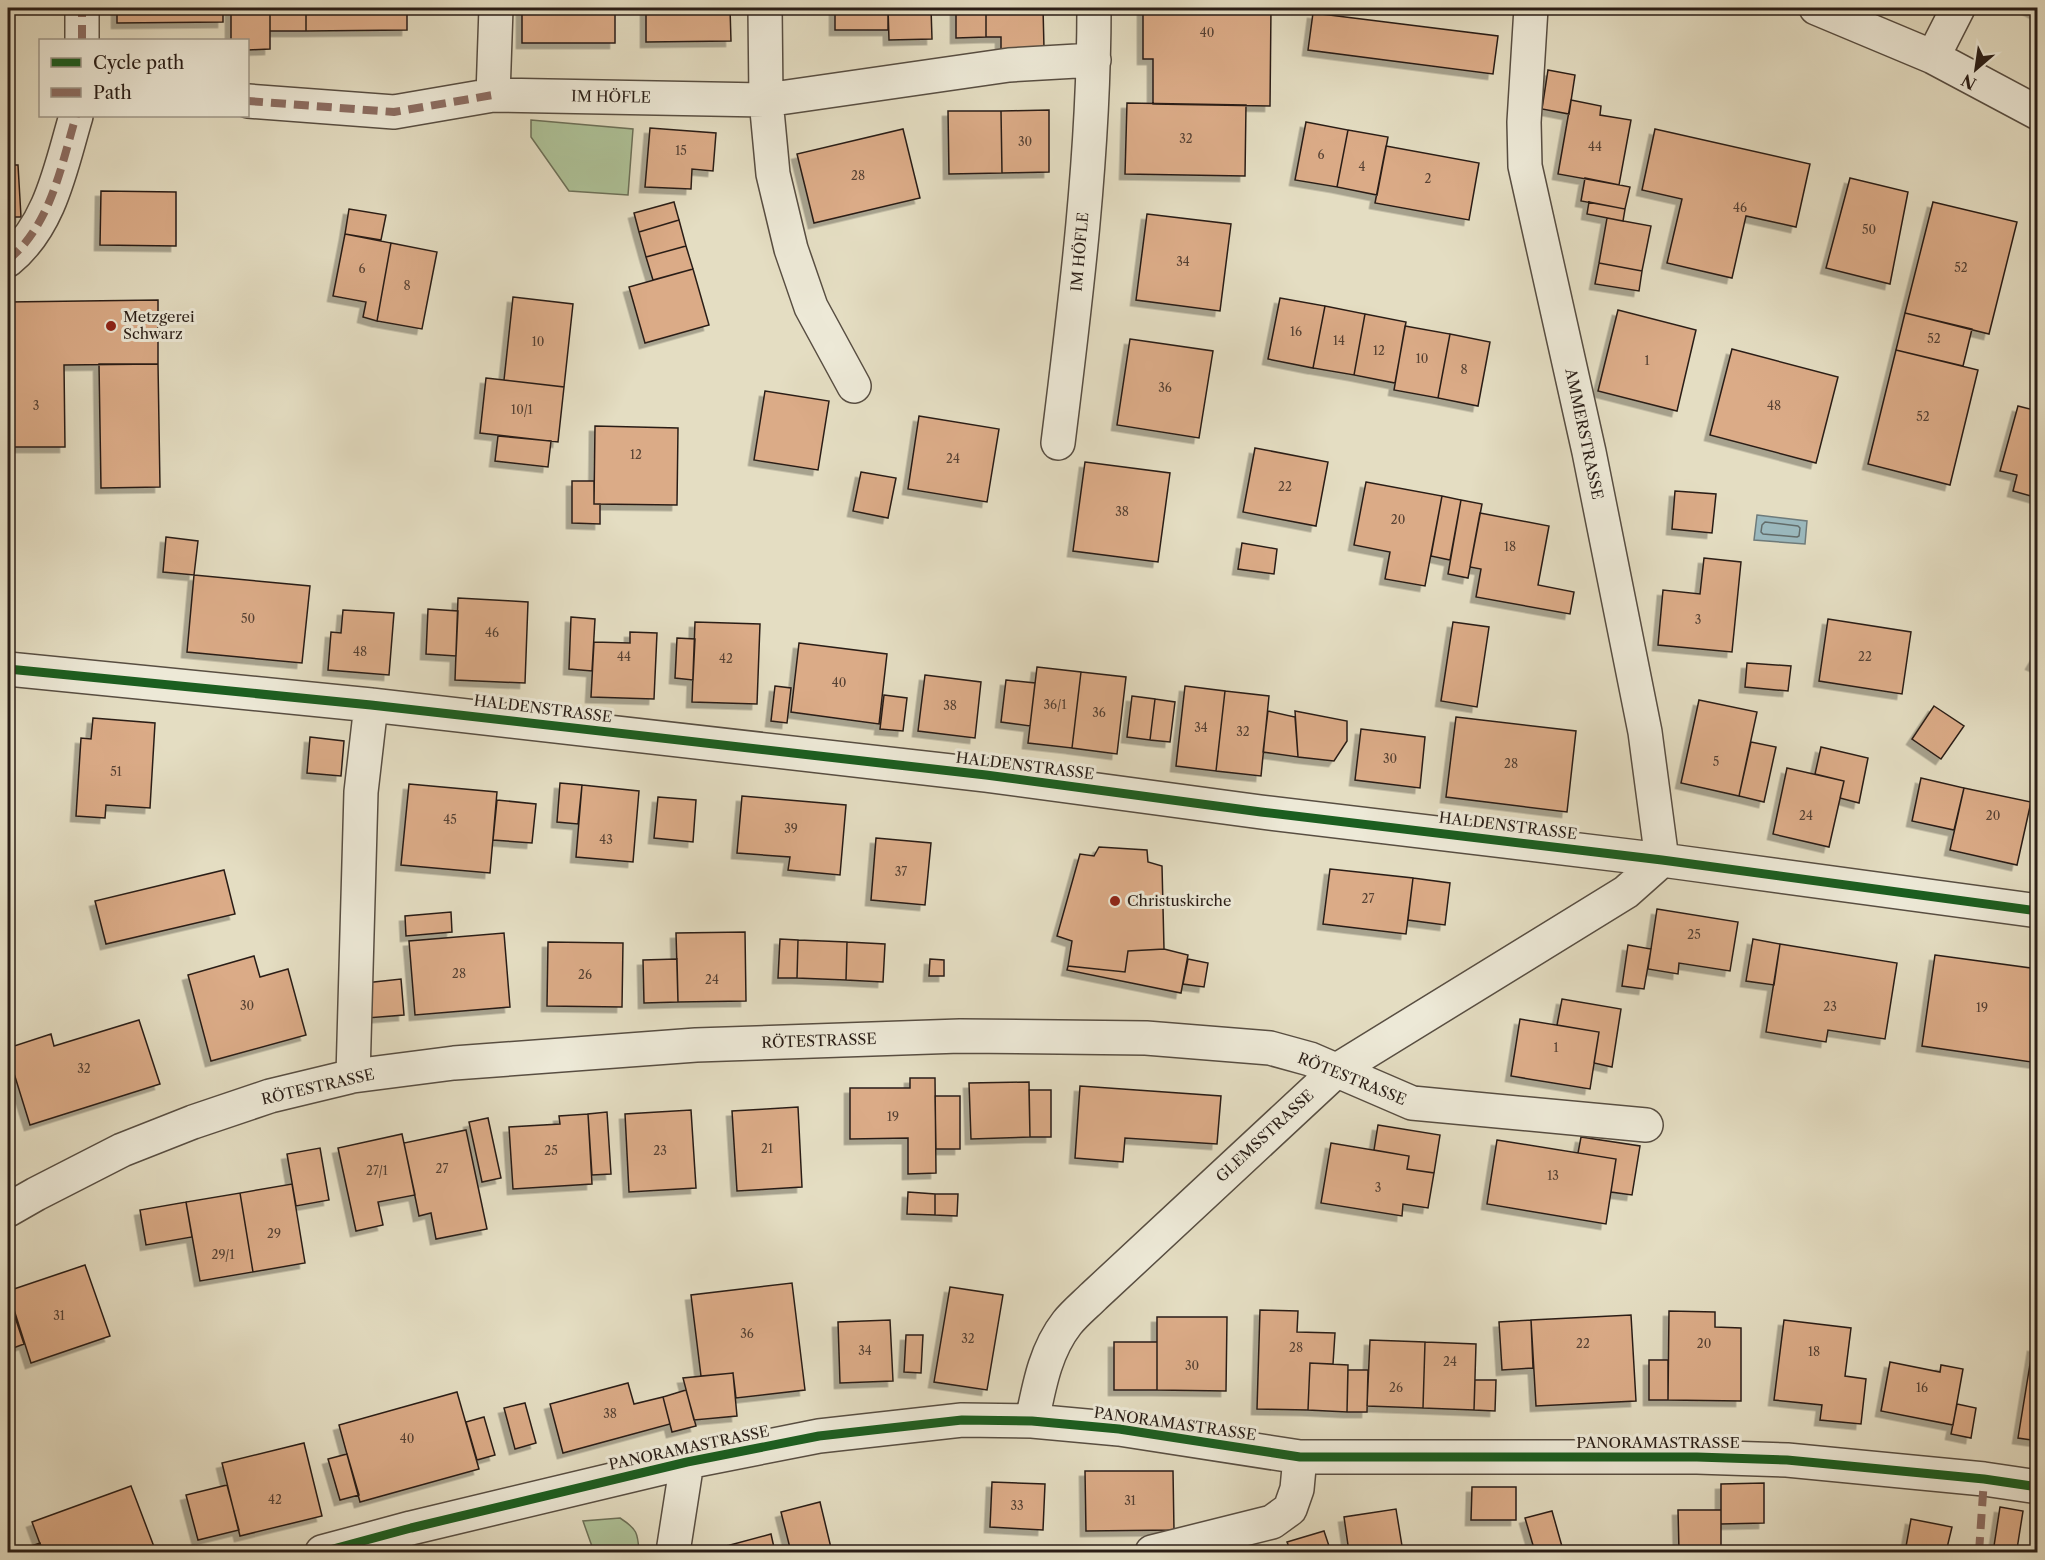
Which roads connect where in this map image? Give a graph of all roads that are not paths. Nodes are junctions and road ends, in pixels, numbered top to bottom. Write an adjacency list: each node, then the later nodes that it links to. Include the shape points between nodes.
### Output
1 (82, 8): 8 (street)
2 (496, 8): 11 (street)
3 (765, 8): 12 (street)
4 (1094, 8): 10 (street, IM HÖFLE)
5 (1532, 8): 21 (street, AMMERSTRASSE, via 1525,166 1589,452 1645,732)
6 (1816, 8): 9 (street)
7 (1958, 8): 9 (street)
8 (82, 39)
9 (1933, 57): 14 (street)
10 (1094, 60): 12 (street, IM HÖFLE, via 1009,65); 18 (street, IM HÖFLE, via 1077,294)
11 (493, 95): 12 (street, IM HÖFLE); 13 (street, IM HÖFLE, via 394,111)
12 (766, 100): 17 (street, via 773,174 791,249 811,307)
13 (249, 101)
14 (2037, 113)
15 (75, 117): 16 (street, via 56,184 37,228)
16 (8, 260)
17 (854, 386)
18 (1058, 443)
19 (8, 669): 20 (street, HALDENSTRASSE)
20 (371, 705): 21 (street, HALDENSTRASSE, via 962,772); 24 (street, via 361,792)
21 (1662, 860): 22 (street, HALDENSTRASSE); 23 (street, GLEMSSTRASSE, via 1626,892)
22 (2037, 911)
23 (1337, 1070): 24 (street, RÖTESTRASSE, via 1259,1047 1146,1038 960,1036 696,1045 454,1063); 25 (street, RÖTESTRASSE, via 1412,1103); 27 (street, GLEMSSTRASSE, via 1067,1324 1041,1377)
24 (353, 1076): 26 (street, RÖTESTRASSE, via 270,1096 194,1122 122,1150)
25 (1646, 1125)
26 (8, 1210)
27 (1032, 1421): 28 (street, PANORAMASTRASSE, via 1119,1429); 29 (street, PANORAMASTRASSE, via 962,1420 830,1435)
28 (1300, 1457): 30 (street, PANORAMASTRASSE, via 1787,1460); 33 (street, via 1297,1489 1290,1509 1272,1522)
29 (687, 1462): 31 (street, PANORAMASTRASSE); 32 (street)
30 (2037, 1487)
31 (322, 1552)
32 (673, 1552)
33 (1152, 1552)

